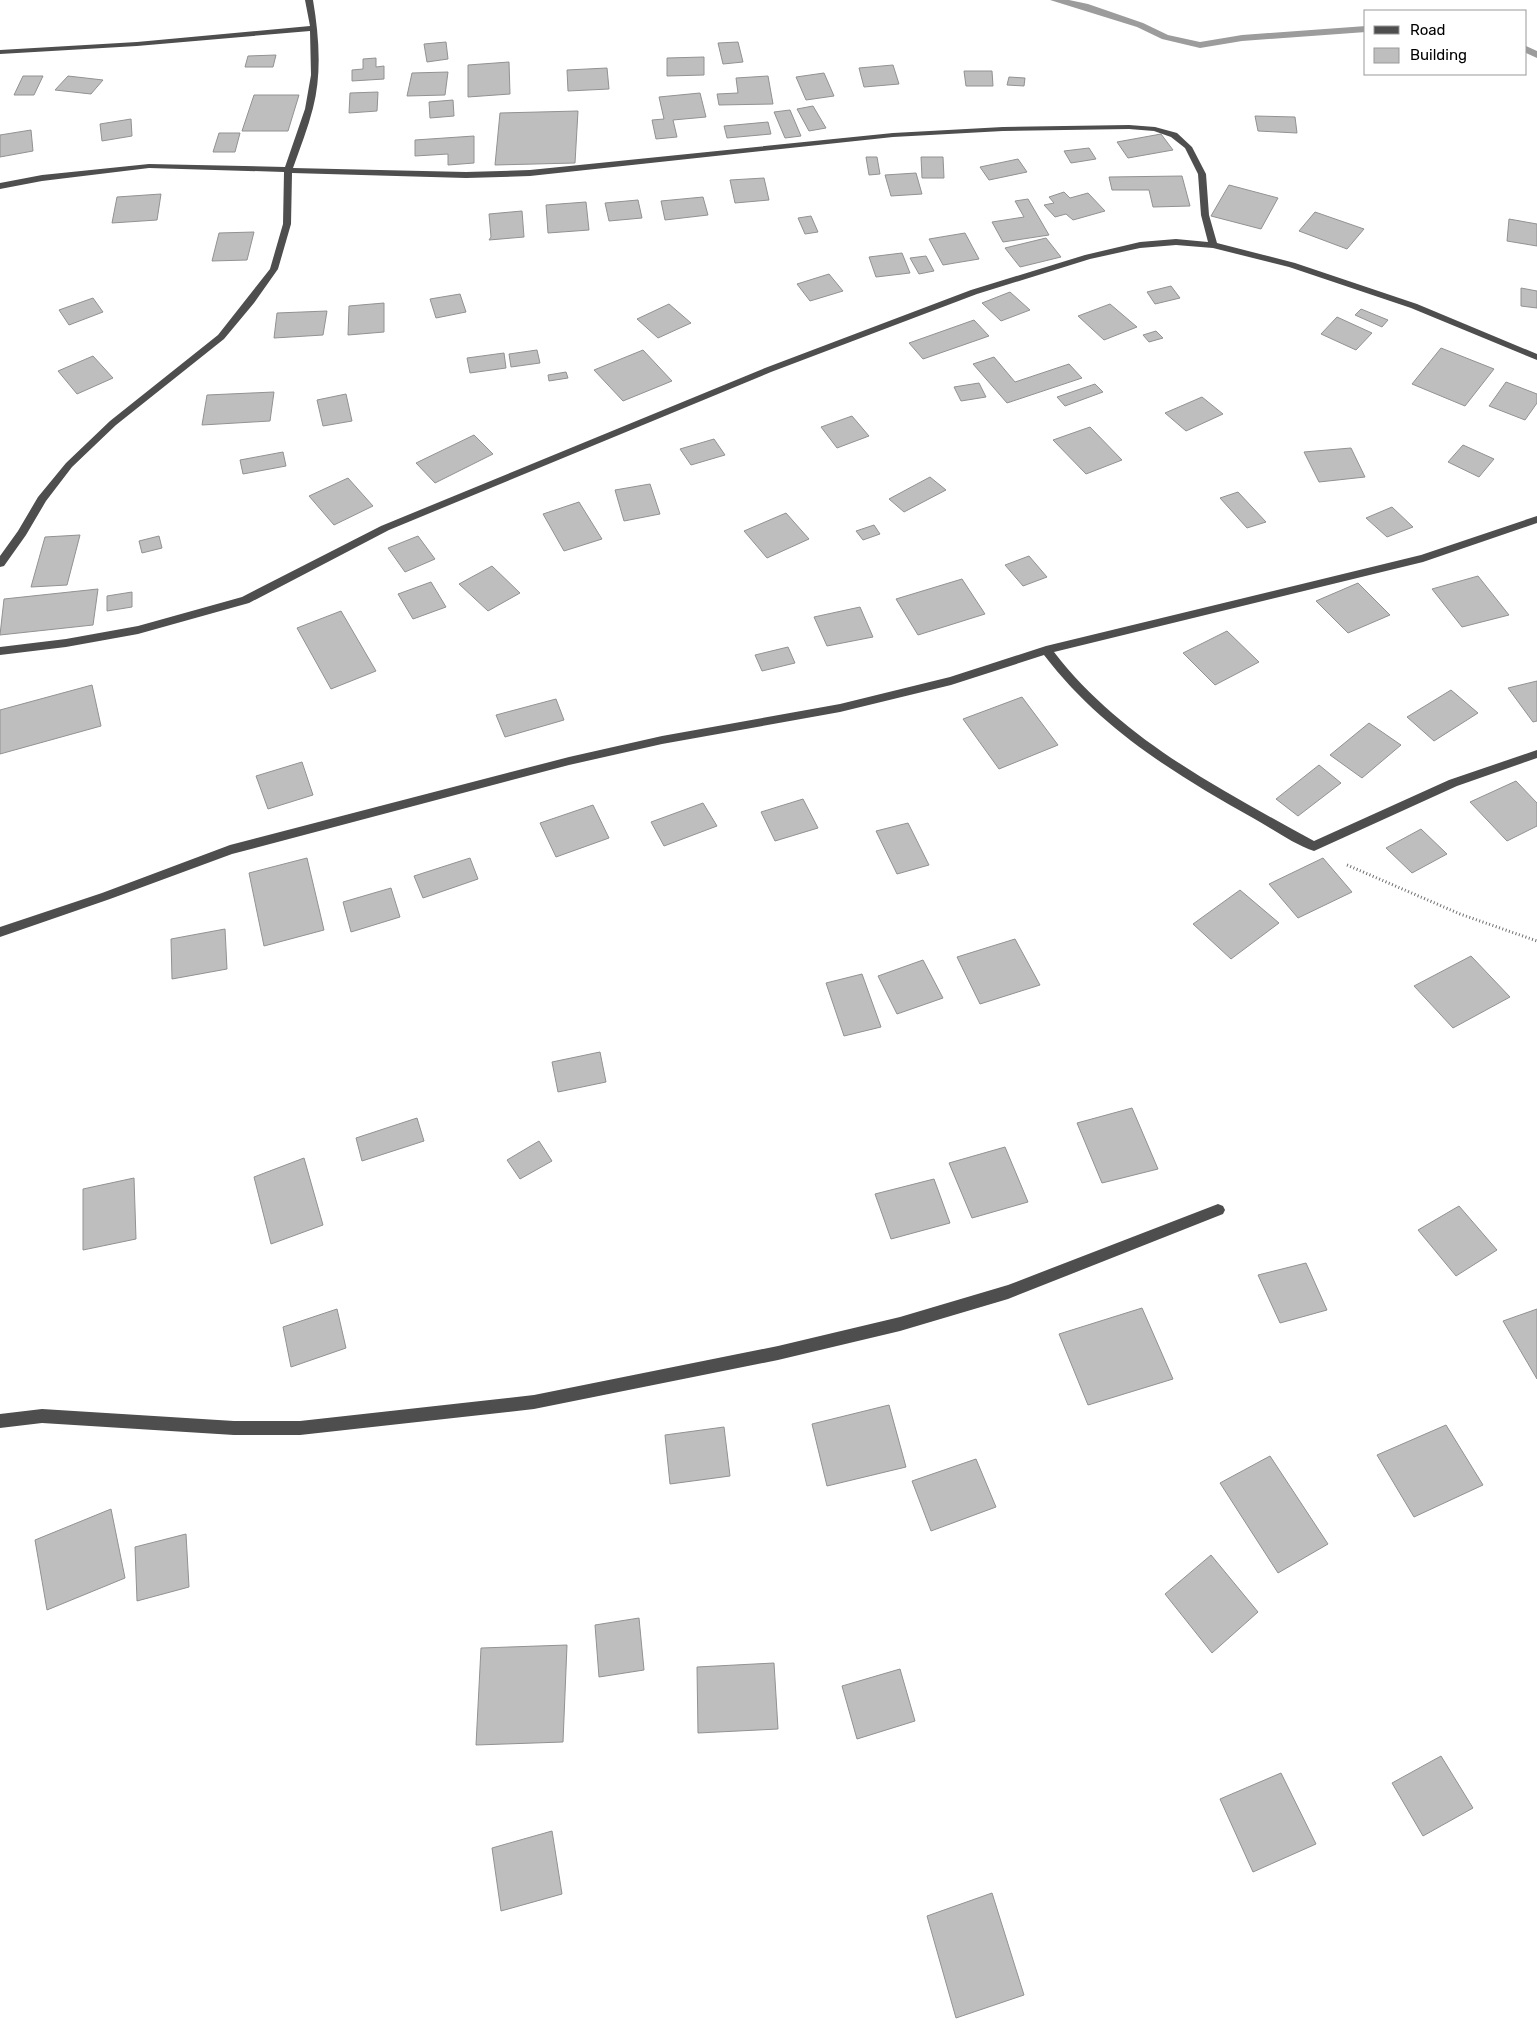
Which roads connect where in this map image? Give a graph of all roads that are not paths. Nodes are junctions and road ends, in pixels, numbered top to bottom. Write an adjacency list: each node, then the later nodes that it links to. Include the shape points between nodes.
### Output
1 (309, 0): 2 (street)
2 (314, 28): 3 (street); 4 (street, via 315,75 309,108)
3 (0, 52)
4 (288, 170): 5 (street, via 149,166); 6 (street, via 466,175 530,173 893,135 1003,129 1156,129 1174,135 1188,147 1196,161 1202,174 1205,215); 9 (street, via 287,224 274,269 251,302 221,337 113,423 69,465 42,499)
5 (0, 186)
6 (1214, 245): 7 (street, via 1354,285); 11 (street, via 1176,242 1140,245 974,292 777,366 512,474 385,528 245,600 138,630)
7 (1537, 357)
8 (1537, 519): 10 (street, via 1423,558)
9 (0, 563)
10 (1046, 650): 12 (street, via 1081,695 1119,726 1180,769 1314,846 1444,787); 13 (street, via 951,681 840,708 662,740 569,761 230,850)
11 (0, 651)
12 (1537, 754)
13 (0, 932)
14 (1218, 1210): 15 (street, via 1008,1292 900,1324 778,1353 534,1402 300,1428 234,1428 42,1416)
15 (0, 1422)

